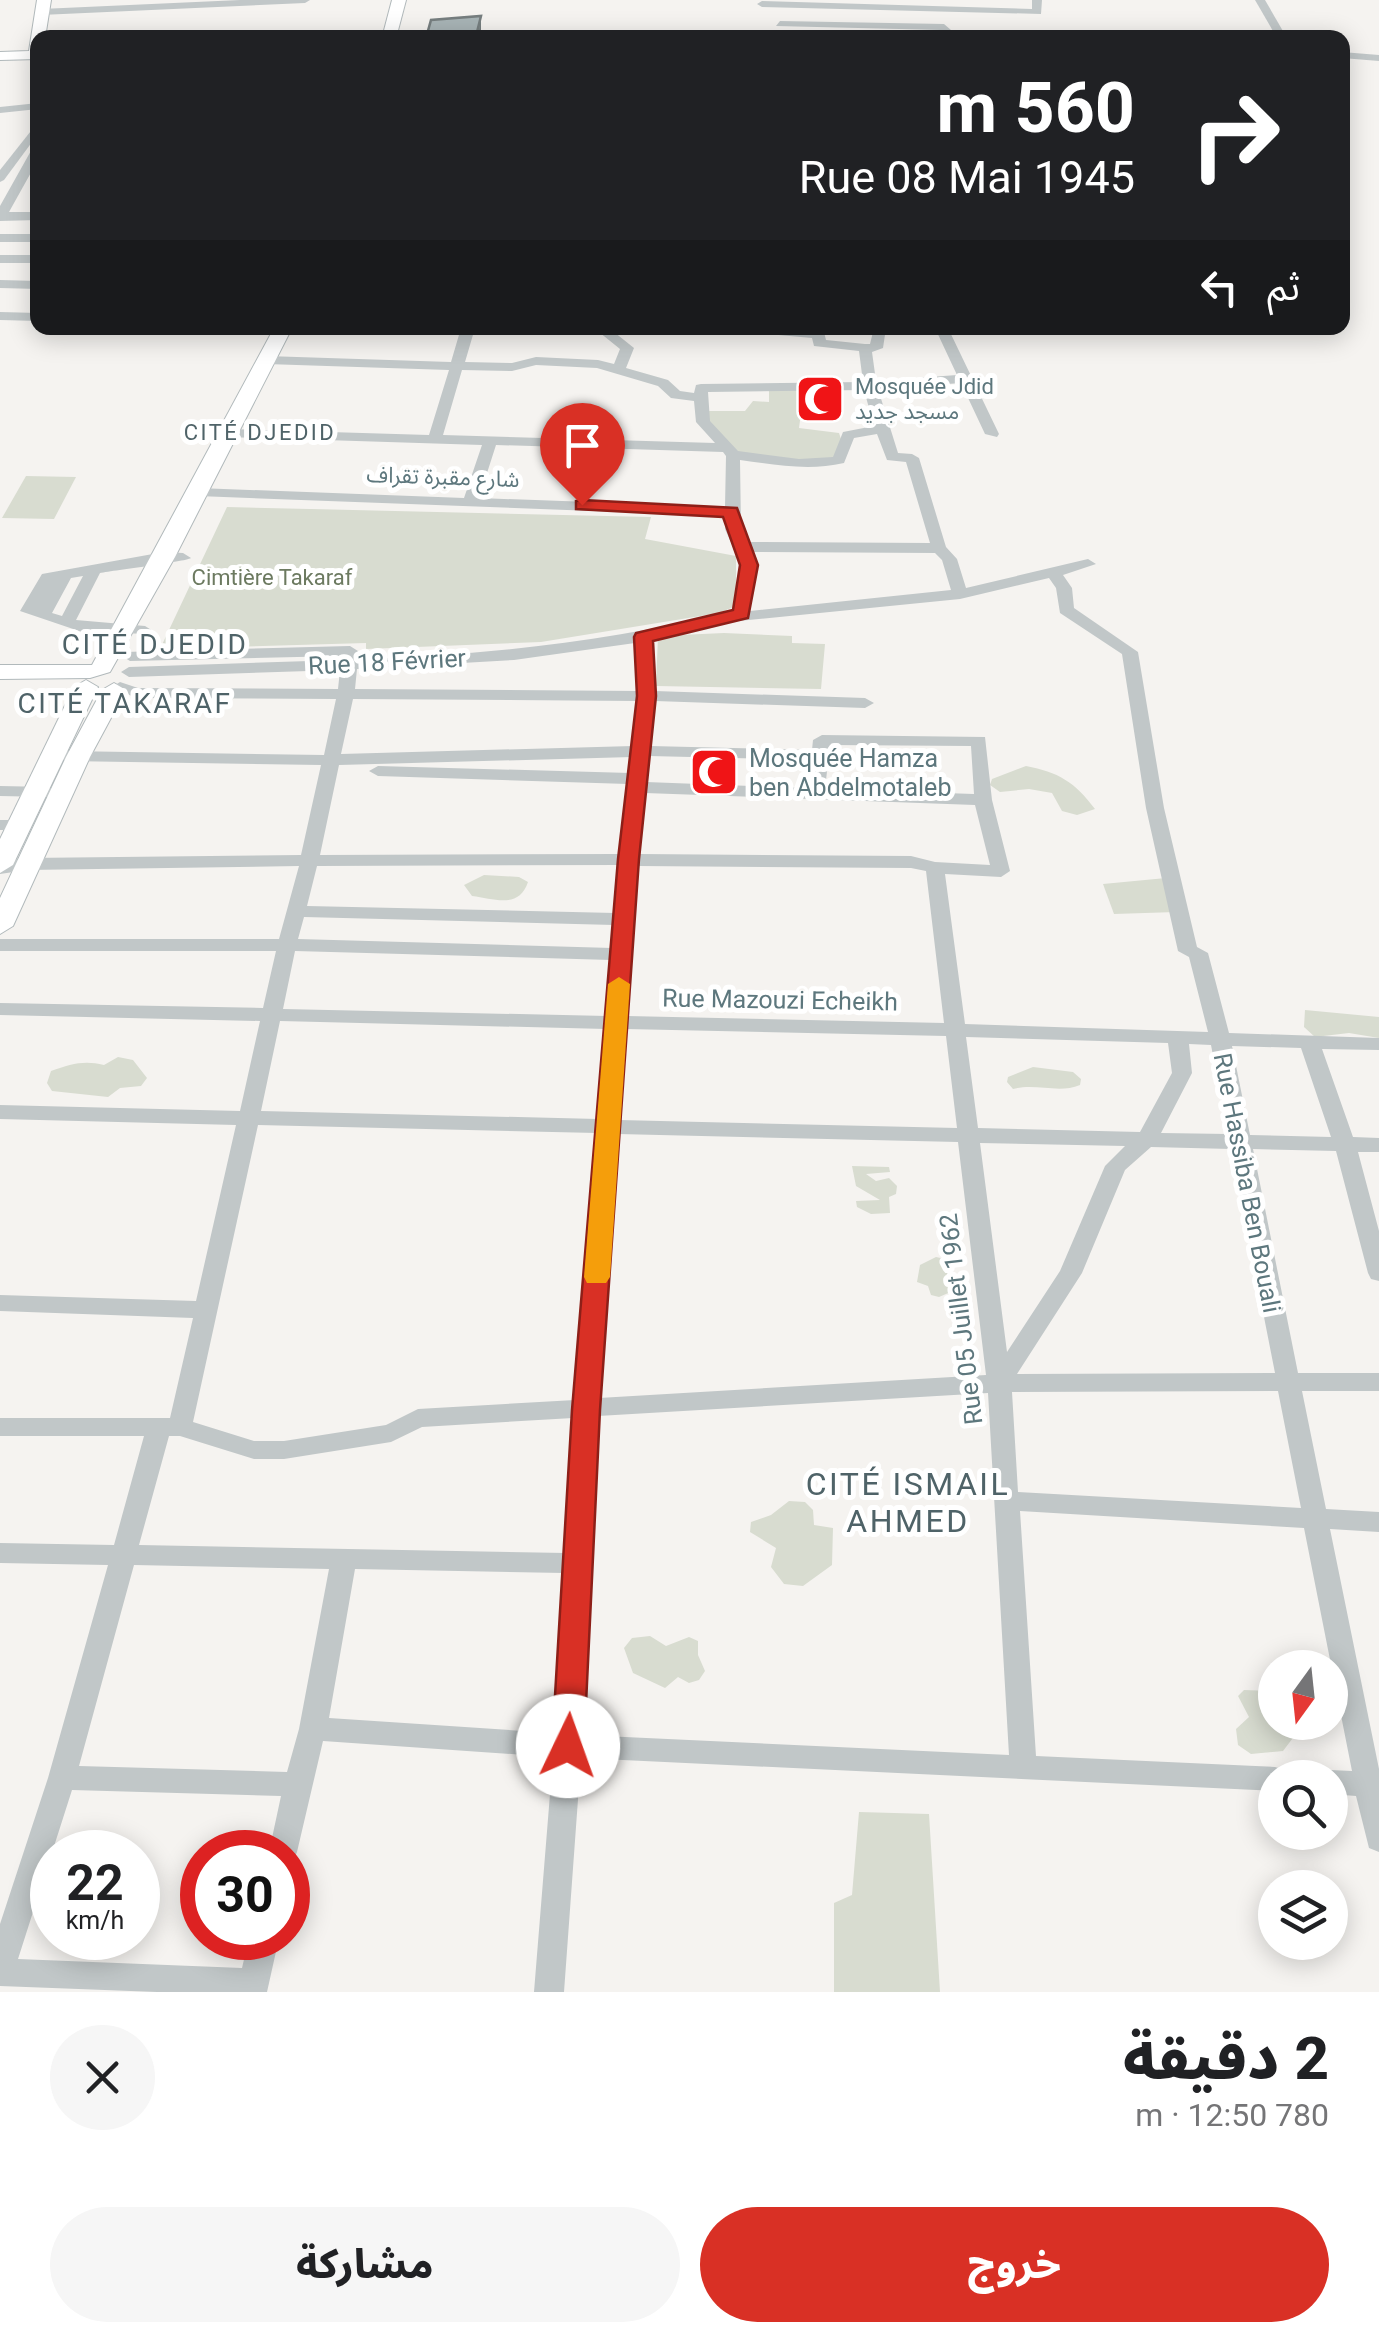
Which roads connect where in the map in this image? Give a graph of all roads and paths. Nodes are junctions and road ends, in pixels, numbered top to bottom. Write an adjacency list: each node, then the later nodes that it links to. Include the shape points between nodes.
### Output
1 (305, 0): 7 (street)
2 (399, 0): 14 (street)
3 (1037, 0): 6 (street, via 1037,12)
4 (1260, 0): 19 (street)
5 (892, 4): 6 (street); 8 (street)
6 (947, 4): 12 (street)
7 (49, 5): 13 (street)
8 (762, 10): 10 (street)
9 (374, 24): 14 (street)
10 (780, 24): 11 (street); 15 (street)
11 (810, 25): 12 (street); 16 (street)
12 (944, 26): 17 (street); 18 (street)
13 (42, 30)
14 (391, 30)
15 (780, 30)
16 (808, 30)
17 (939, 30)
18 (946, 30)
19 (1277, 30)
20 (30, 53): 21 (street)
21 (0, 54)
22 (1350, 56): 23 (street)
23 (1379, 58)
24 (30, 106): 25 (street)
25 (0, 109)
26 (29, 141): 27 (street); 29 (street)
27 (5, 158): 28 (street)
28 (0, 178)
29 (5, 198): 31 (street)
30 (30, 216): 31 (street)
31 (0, 217)
32 (0, 238): 33 (street)
33 (30, 238)
34 (0, 259): 35 (street)
35 (30, 259)
36 (0, 284): 37 (street)
37 (30, 285)
38 (0, 302): 39 (street)
39 (30, 303)
40 (0, 316): 41 (street)
41 (30, 317)
42 (281, 335): 52 (street)
43 (291, 335): 52 (street)
44 (466, 335): 53 (street)
45 (611, 335): 50 (street)
46 (630, 335): 50 (street)
47 (819, 335): 51 (street, via 820,343)
48 (879, 335): 51 (street, via 876,348)
49 (945, 335): 55 (street)
50 (627, 348): 54 (street)
51 (865, 348): 56 (street)
52 (272, 360): 53 (street); 59 (street)
53 (456, 366): 54 (street, via 536,361); 61 (street)
54 (619, 368): 57 (street, via 663,383 676,395)
55 (964, 379): 56 (street); 60 (street)
56 (868, 386): 57 (street, via 701,388); 58 (street)
57 (701, 398): 63 (street, via 704,422)
58 (882, 429): 63 (street, via 848,435 839,460 814,465); 68 (street, via 892,457 912,458)
59 (235, 434): 61 (street); 64 (street)
60 (992, 434)
61 (435, 438): 62 (street)
62 (491, 439): 63 (street); 65 (street)
63 (729, 452): 66 (street)
64 (206, 492): 65 (street, شارع مقبرة تقراف); 69 (street)
65 (471, 500): 66 (street, شارع مقبرة تقراف)
66 (731, 512): 67 (street)
67 (740, 547): 68 (street); 74 (street, via 749,565 741,614)
68 (938, 548): 73 (street, via 949,559)
69 (173, 558): 71 (street); 76 (street)
70 (1088, 564): 72 (street)
71 (95, 568): 75 (street); 75 (street, via 66,573 43,615)
72 (1053, 572): 73 (street); 110 (street, Rue Hassiba Ben Bouali, via 1064,588 1066,610 1130,652 1141,744 1170,876)
73 (960, 594): 74 (street)
74 (728, 618): 77 (street, Rue 18 Février)
75 (68, 622): 76 (street)
76 (135, 630): 80 (street); 80 (street)
77 (643, 637): 78 (street, Rue 18 Février, via 507,656); 83 (street)
78 (349, 664): 80 (street, via 350,651); 82 (street)
79 (0, 672): 80 (street)
80 (109, 676): 81 (street); 82 (street, via 136,693); 88 (street)
81 (0, 686)
82 (346, 692): 83 (street); 87 (street)
83 (647, 696): 84 (street); 85 (street)
84 (865, 703)
85 (643, 751): 86 (street); 87 (street); 89 (street)
86 (819, 755): 91 (street); 92 (street, via 822,740 979,741)
87 (328, 766): 88 (street); 89 (street); 94 (street)
88 (59, 772): 90 (street); 93 (street); 96 (street)
89 (636, 783): 91 (street); 95 (street)
90 (0, 791)
91 (815, 794): 92 (street)
92 (983, 800): 98 (street, via 1001,871)
93 (10, 825): 97 (street)
94 (310, 858): 95 (street); 96 (street); 99 (street)
95 (629, 859): 98 (street, via 911,862); 100 (street)
96 (27, 864): 97 (street); 101 (street)
97 (0, 867)
98 (936, 868): 108 (street, Rue 05 Juillet 1962)
99 (297, 911): 100 (street); 103 (street)
100 (624, 920): 104 (street)
101 (0, 926)
102 (0, 946): 103 (street)
103 (287, 946): 104 (street); 106 (street)
104 (622, 954): 107 (street)
105 (0, 1009): 106 (street, Rue Mazouzi Echeikh)
106 (274, 1015): 107 (street, Rue Mazouzi Echeikh); 114 (street)
107 (616, 1025): 108 (street, Rue Mazouzi Echeikh); 115 (street)
108 (956, 1030): 109 (street, Rue Mazouzi Echeikh); 116 (street, Rue 05 Juillet 1962)
109 (1178, 1037): 110 (street, Rue Mazouzi Echeikh); 117 (street, via 1182,1073)
110 (1220, 1039): 111 (street, Rue Mazouzi Echeikh); 118 (street, Rue Hassiba Ben Bouali)
111 (1310, 1044): 112 (street, Rue Mazouzi Echeikh); 119 (street)
112 (1379, 1044)
113 (0, 1112): 114 (street)
114 (250, 1115): 115 (street); 123 (street)
115 (609, 1128): 116 (street); 127 (street)
116 (966, 1134): 117 (street); 126 (street, Rue 05 Juillet 1962)
117 (1148, 1138): 118 (street); 126 (street, via 1116,1166 1071,1273)
118 (1238, 1142): 119 (street); 124 (street, Rue Hassiba Ben Bouali)
119 (1345, 1144): 120 (street); 121 (street)
120 (1379, 1145)
121 (1379, 1273)
122 (0, 1303): 123 (street)
123 (208, 1310): 129 (street)
124 (1285, 1380): 125 (street); 126 (street); 131 (street, Rue Hassiba Ben Bouali)
125 (1379, 1382)
126 (999, 1383): 127 (street); 130 (street, Rue 05 Juillet 1962)
127 (586, 1410): 129 (street, via 418,1418 391,1432 284,1450 254,1450); 136 (street)
128 (0, 1427): 129 (street)
129 (170, 1427): 134 (street)
130 (1008, 1501): 131 (street); 139 (street, Rue 05 Juillet 1962)
131 (1316, 1519): 132 (street); 143 (street, Rue Hassiba Ben Bouali)
132 (1379, 1522)
133 (0, 1553): 134 (street)
134 (124, 1555): 135 (street); 140 (street)
135 (344, 1559): 136 (street); 137 (street)
136 (578, 1563): 138 (street)
137 (313, 1730): 138 (street); 142 (street)
138 (568, 1746): 139 (street); 149 (street)
139 (1023, 1764): 141 (street)
140 (62, 1778): 142 (street); 147 (street)
141 (1258, 1778)
142 (298, 1784): 144 (street)
143 (1372, 1785): 145 (street, Rue Hassiba Ben Bouali)
144 (288, 1830)
145 (1379, 1839)
146 (259, 1960): 148 (street)
147 (0, 1970): 148 (street)
148 (253, 1987)
149 (549, 1992)

